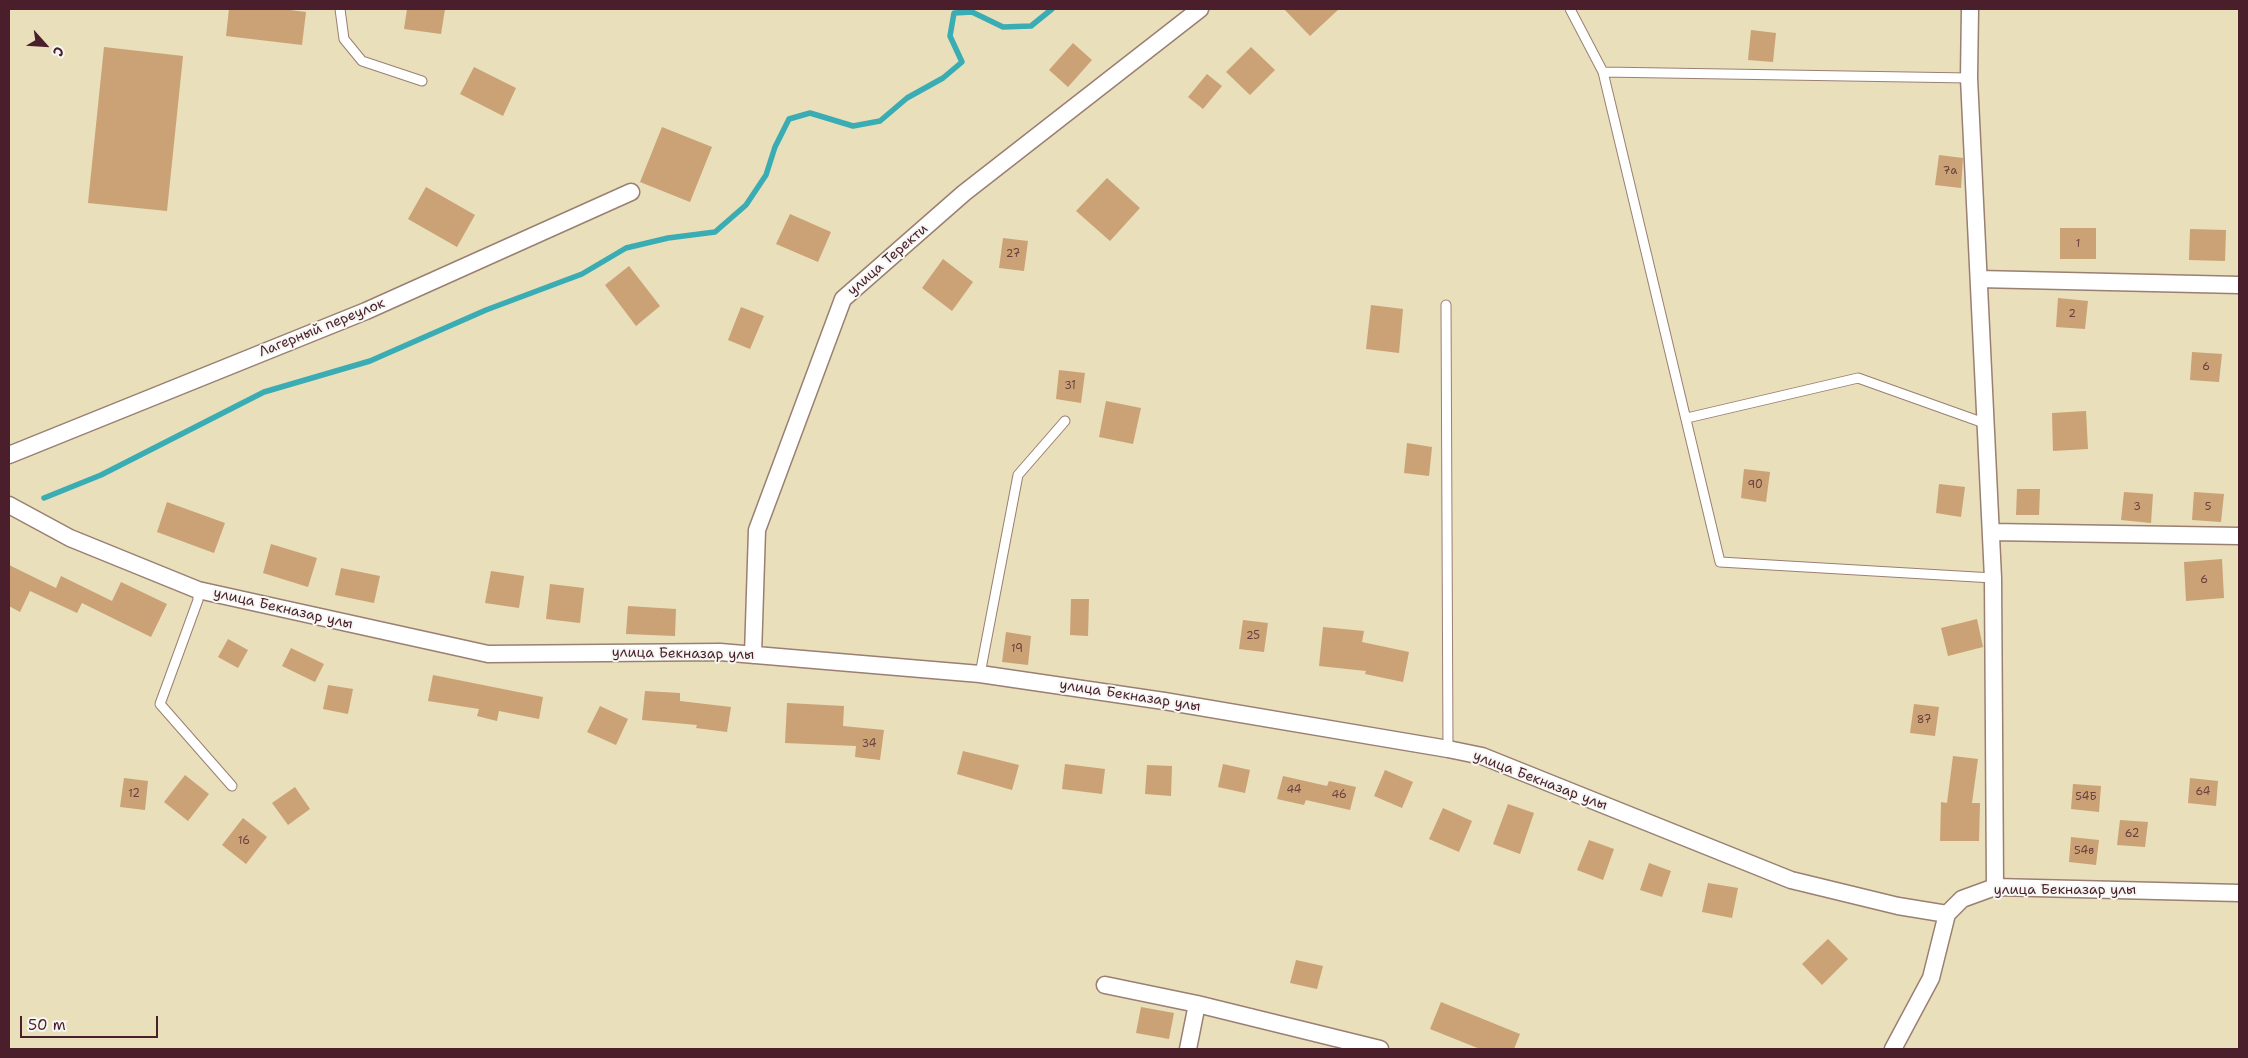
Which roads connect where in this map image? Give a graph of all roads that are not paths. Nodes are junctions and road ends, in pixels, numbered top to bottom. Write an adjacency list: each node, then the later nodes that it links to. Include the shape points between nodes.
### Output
1 (340, 9): 7 (lane, via 344,39 362,61)
2 (1200, 9): 21 (street, улица Теректи, via 964,193 842,299 757,530)
3 (1570, 9): 5 (lane)
4 (1970, 9): 6 (street)
5 (1603, 72): 6 (lane); 12 (lane)
6 (1969, 78): 9 (street)
7 (422, 81)
8 (631, 192): 15 (street, Лагерный переулок, via 366,311)
9 (1979, 279): 10 (street); 14 (street)
10 (2239, 285)
11 (1446, 305): 23 (lane)
12 (1687, 418): 14 (lane, via 1858,378); 19 (lane, via 1720,562)
13 (1065, 421): 22 (lane, via 1018,475)
14 (1984, 423): 17 (street)
15 (9, 454)
16 (9, 505): 20 (street, улица Бекназар улы, via 70,538)
17 (1991, 532): 18 (street); 19 (street)
18 (2239, 536)
19 (1993, 578): 25 (street)
20 (198, 590): 21 (street, улица Бекназар улы, via 488,654 720,652); 24 (lane, via 198,600 160,704)
21 (753, 655): 22 (street, улица Бекназар улы)
22 (980, 674): 23 (street, улица Бекназар улы)
23 (1448, 749): 27 (street, улица Бекназар улы, via 1482,756 1791,880 1898,906)
24 (232, 786)
25 (1995, 887): 26 (street, улица Бекназар улы); 27 (street, улица Бекназар улы, via 1962,899)
26 (2239, 893)
27 (1947, 914): 32 (street, via 1931,978)
28 (1105, 985): 29 (street)
29 (1197, 1004): 30 (street); 31 (street)
30 (1188, 1049)
31 (1380, 1049)
32 (1894, 1049)

